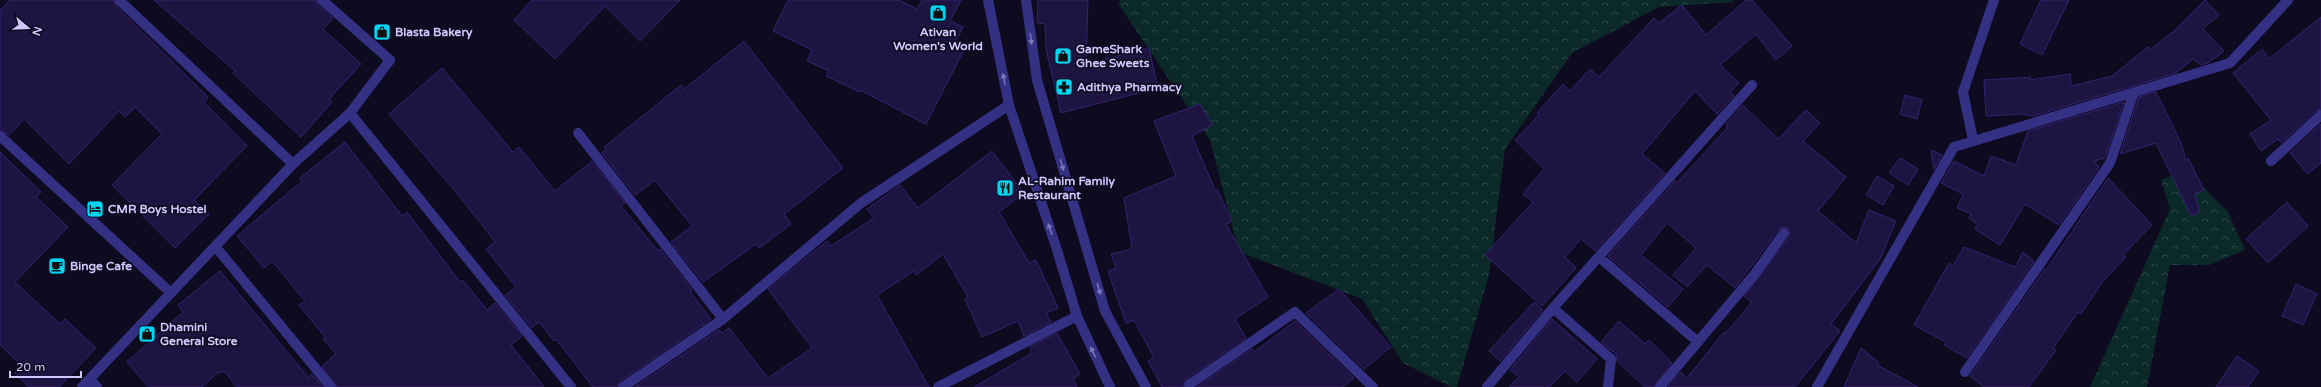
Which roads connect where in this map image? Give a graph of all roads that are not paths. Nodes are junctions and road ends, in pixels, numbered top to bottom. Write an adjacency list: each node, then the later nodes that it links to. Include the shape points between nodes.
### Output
1 (119, 0): 16 (street)
2 (322, 0): 10 (street, via 390,60)
3 (988, 0): 9 (street, one-way to 3)
4 (1026, 0): 34 (street, one-way to 34, via 1037,80 1105,311)
5 (1994, 0): 14 (street, via 1963,92)
6 (2288, 0): 8 (street, via 2230,63)
7 (1752, 85): 19 (street)
8 (2134, 92): 14 (street); 25 (street, via 2110,163)
9 (1009, 105): 22 (street, one-way to 9); 23 (street, via 861,203)
10 (350, 113): 16 (street); 31 (street)
11 (2321, 115): 15 (street)
12 (578, 133): 23 (street)
13 (0, 136): 20 (street)
14 (1973, 140): 40 (street, via 1954,147)
15 (2271, 161)
16 (292, 164): 18 (street)
17 (1784, 233): 24 (street, via 1754,275)
18 (215, 246): 20 (street); 30 (street)
19 (1598, 257): 21 (street); 24 (street)
20 (171, 293): 26 (street)
21 (1554, 308): 37 (street); 38 (street, via 1611,358)
22 (1076, 316): 32 (street); 33 (street, one-way to 22)
23 (723, 318): 27 (street)
24 (1698, 342): 39 (street)
25 (1965, 372)
26 (90, 379): 28 (street); 29 (street)
27 (626, 386)
28 (82, 387)
29 (97, 387)
30 (331, 387)
31 (571, 387)
32 (938, 387)
33 (1110, 387)
34 (1146, 387)
35 (1188, 387): 36 (street, via 1295,312)
36 (1373, 387)
37 (1487, 387)
38 (1608, 387)
39 (1660, 387)
40 (1817, 387)

